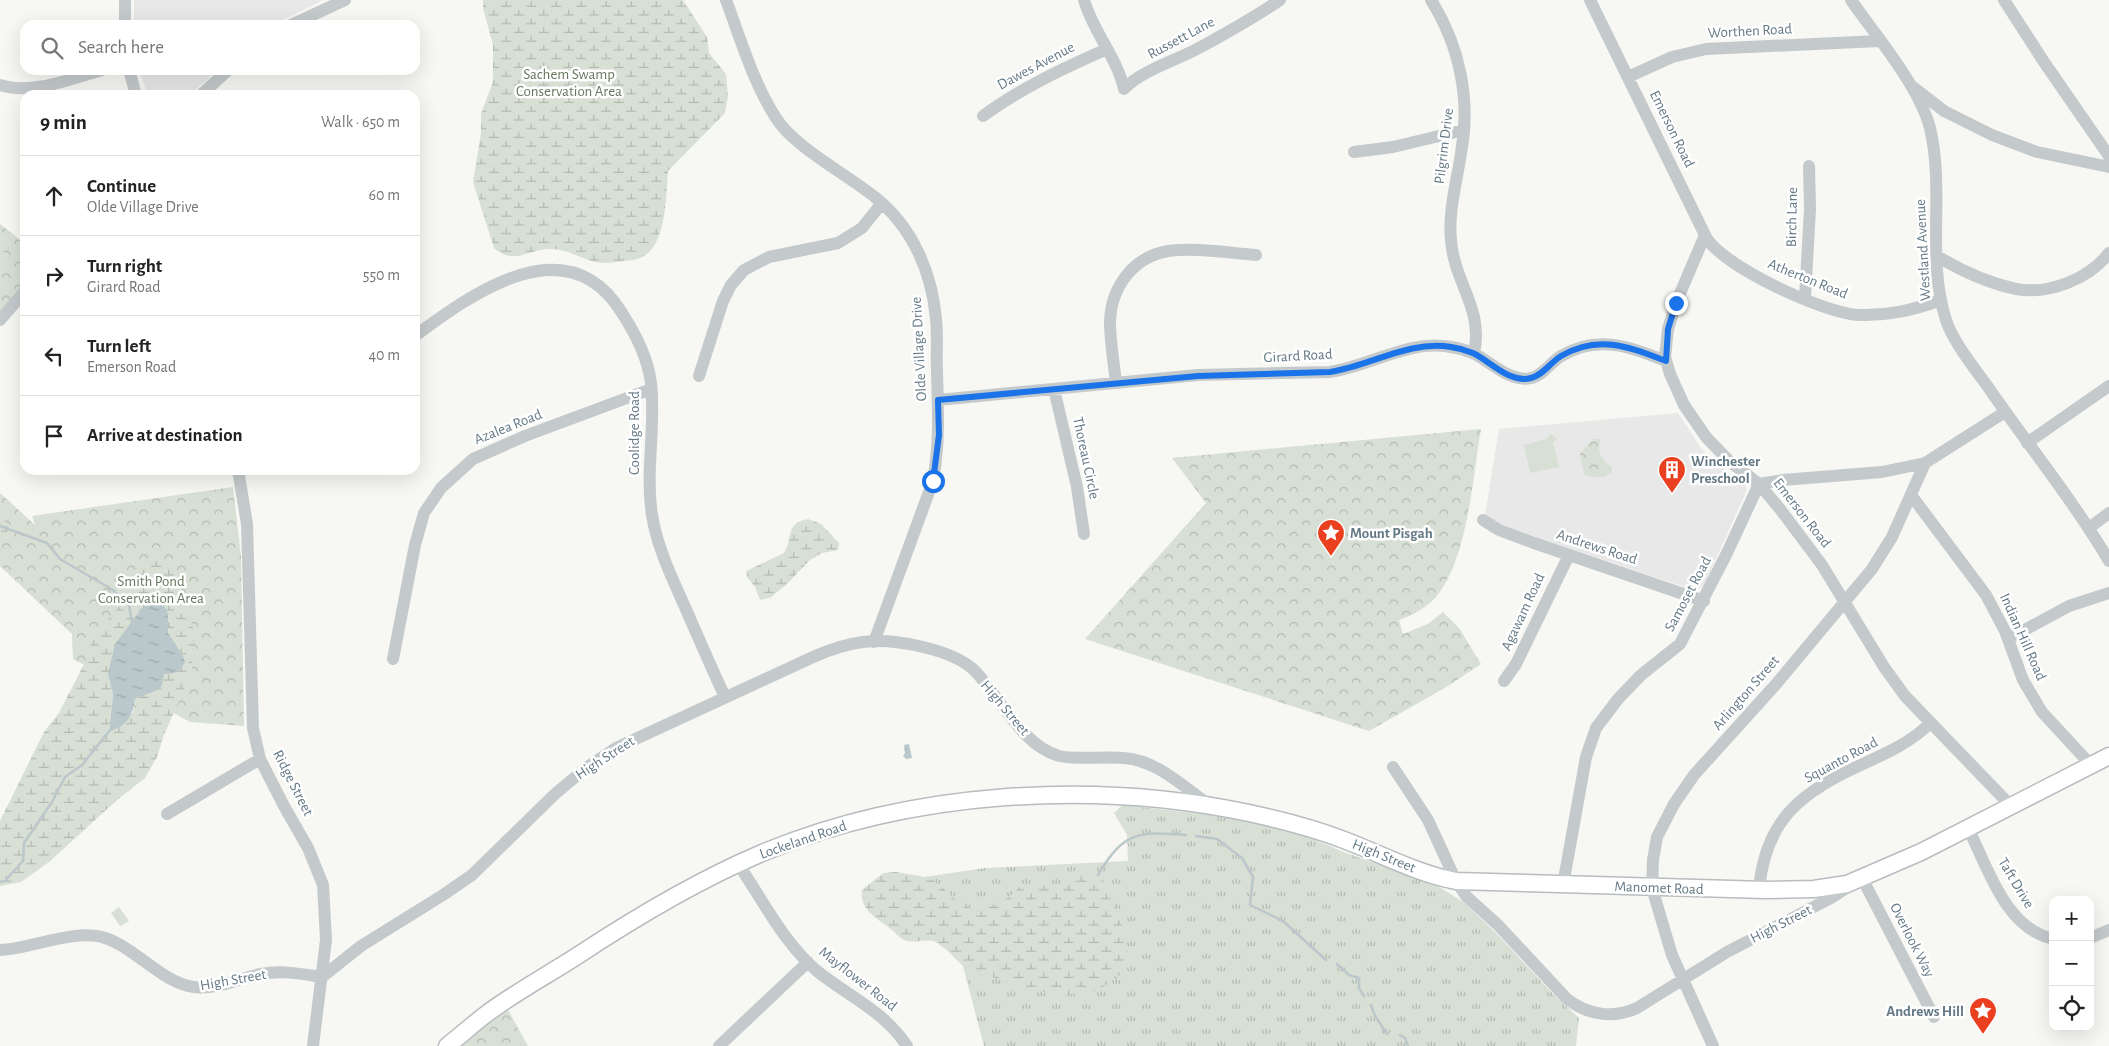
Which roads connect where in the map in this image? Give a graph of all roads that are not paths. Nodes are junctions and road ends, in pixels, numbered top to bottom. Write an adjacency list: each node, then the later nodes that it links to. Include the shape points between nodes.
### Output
1 (125, 0): 10 (street)
2 (345, 0): 11 (street)
3 (726, 0): 28 (street, Olde Village Drive, via 748,60 776,120 797,141)
4 (1084, 0): 13 (street)
5 (1280, 0): 13 (street, Russett Lane, via 1197,49 1134,79 1124,90)
6 (1431, 0): 23 (street, Pilgrim Drive, via 1463,79 1466,102)
7 (1590, 0): 17 (street, Emerson Road)
8 (1850, 0): 12 (street, Westland Avenue)
9 (2004, 0): 25 (street)
10 (125, 20)
11 (302, 20)
12 (1879, 41): 17 (street, Worthen Road, via 1706,49 1672,57); 19 (street, Westland Avenue)
13 (1107, 48): 22 (street, Dawes Avenue, via 1029,86)
14 (83, 75): 18 (street, via 33,88)
15 (130, 75): 20 (street)
16 (223, 75): 21 (street)
17 (1628, 77): 29 (street, Emerson Road)
18 (0, 85)
19 (1911, 85): 27 (street, via 1944,111 1992,135 2037,152); 32 (street, Westland Avenue, via 1930,128 1934,154)
20 (135, 90)
21 (206, 90)
22 (983, 116)
23 (1464, 130): 24 (street, via 1400,146); 38 (street, Pilgrim Drive, via 1450,234 1458,272 1476,318 1478,334)
24 (1354, 152)
25 (2109, 156)
26 (1809, 166): 34 (street, Birch Lane)
27 (2109, 167)
28 (882, 203): 40 (street, via 862,228 838,244 769,257 744,270 723,301); 45 (street, Olde Village Drive, via 910,237 922,258 932,287)
29 (1705, 235): 34 (street, Atherton Road, via 1721,253 1765,282); 39 (street, Emerson Road, via 1676,303 1668,329)
30 (2109, 253): 32 (street, via 2086,274 2068,283 2036,290 2001,285)
31 (1256, 255): 41 (street, via 1168,251 1145,259 1131,270 1119,286 1111,313)
32 (1937, 256): 35 (street, Westland Avenue)
33 (20, 297): 36 (street)
34 (1805, 298): 35 (street, Atherton Road, via 1856,315 1891,315)
35 (1941, 300): 46 (street, Westland Avenue, via 1953,335)
36 (0, 320)
37 (420, 333): 43 (street, Coolidge Road, via 472,297 513,277 533,270 567,270 598,284 613,299 642,353)
38 (1474, 354): 39 (street, Girard Road, via 1507,374 1521,378 1532,378 1562,356 1595,344 1611,343); 41 (street, Girard Road, via 1451,347 1426,346 1330,372 1198,376)
39 (1666, 361): 50 (street, Emerson Road, via 1684,405 1706,438)
40 (699, 376)
41 (1116, 383): 44 (street, Girard Road)
42 (2109, 386): 47 (street)
43 (651, 389): 63 (street, Azalea Road, via 473,459 441,488 424,513); 65 (street, Coolidge Road, via 654,416 650,487 652,515 670,572)
44 (1054, 389): 45 (street, Girard Road); 55 (street, Thoreau Circle)
45 (938, 400): 62 (street, Olde Village Drive, via 939,435 933,481)
46 (2005, 412): 47 (street, Westland Avenue); 48 (street)
47 (2026, 443): 54 (street, Westland Avenue)
48 (1925, 463): 50 (street, via 1882,472); 51 (street, Arlington Street)
49 (239, 475): 68 (street, Ridge Street, via 247,524 253,728)
50 (1759, 484): 59 (street, Samoset Road); 60 (street, Emerson Road, via 1822,565)
51 (1911, 495): 60 (street, Arlington Street, via 1892,537 1872,569); 61 (street, Indian Hill Road, via 1986,595)
52 (2109, 513): 54 (street)
53 (1483, 520): 56 (street, Andrews Road, via 1499,530)
54 (2088, 528): 57 (street, Westland Avenue)
55 (1084, 534)
56 (1568, 555): 59 (street, Andrews Road); 64 (street, Agawam Road, via 1516,664)
57 (2109, 561)
58 (2109, 593): 61 (street, via 2069,606)
59 (1704, 601): 78 (street, Samoset Road, via 1680,644 1641,675 1596,728 1586,757)
60 (1844, 602): 66 (street, Emerson Road, via 1884,667); 79 (street, Arlington Street, via 1694,775 1674,804 1657,837)
61 (2008, 640): 69 (street, Indian Hill Road, via 2019,671 2038,707)
62 (874, 642): 65 (street, High Street, via 838,647); 72 (street, High Street, via 926,648 951,655 974,670 1015,723 1037,744 1060,756 1125,758 1145,762)
63 (394, 659)
64 (1504, 681)
65 (724, 697): 86 (street, High Street, via 616,748 586,768 530,817 472,875 361,946)
66 (1930, 723): 71 (street, Emerson Road); 80 (street, Squanto Road, via 1888,753 1811,791 1781,821 1766,847)
67 (2109, 756): 69 (main road, High Street)
68 (260, 759): 73 (street); 86 (street, Ridge Street, via 316,864 323,885 326,940)
69 (2091, 765): 71 (main road, High Street)
70 (1393, 767): 77 (street, via 1428,820)
71 (2011, 806): 74 (main road, High Street)
72 (1211, 807): 75 (main road, Lockeland Road, via 1095,794 943,804 865,818); 77 (main road, High Street, via 1281,821 1341,838 1414,869)
73 (167, 814)
74 (1968, 828): 76 (main road, High Street); 83 (street, Taft Drive, via 2009,910 2030,930)
75 (738, 864): 85 (street, Mayflower Road, via 794,948); 90 (main road, Lockeland Road, via 653,907 486,1014)
76 (1862, 878): 80 (main road, Manomet Road, via 1814,889); 87 (street, High Street); 88 (street, Overlook Way)
77 (1456, 881): 78 (main road, Manomet Road); 87 (street, High Street, via 1467,897 1580,1009 1593,1013 1628,1012)
78 (1563, 885): 79 (main road, Manomet Road)
79 (1652, 888): 80 (main road, Manomet Road); 87 (street, Arlington Street)
80 (1759, 890)
81 (2109, 930): 82 (street)
82 (2094, 936)
83 (2049, 937)
84 (0, 950): 86 (street, High Street, via 74,936 99,936 180,984 200,988 263,974 294,972)
85 (808, 962): 91 (street); 92 (street, Mayflower Road, via 887,1022)
86 (322, 977): 89 (street, Ridge Street)
87 (1683, 979): 93 (street, Arlington Street)
88 (1934, 1017)
89 (313, 1046)
90 (447, 1046)
91 (720, 1046)
92 (907, 1046)
93 (1713, 1046)

